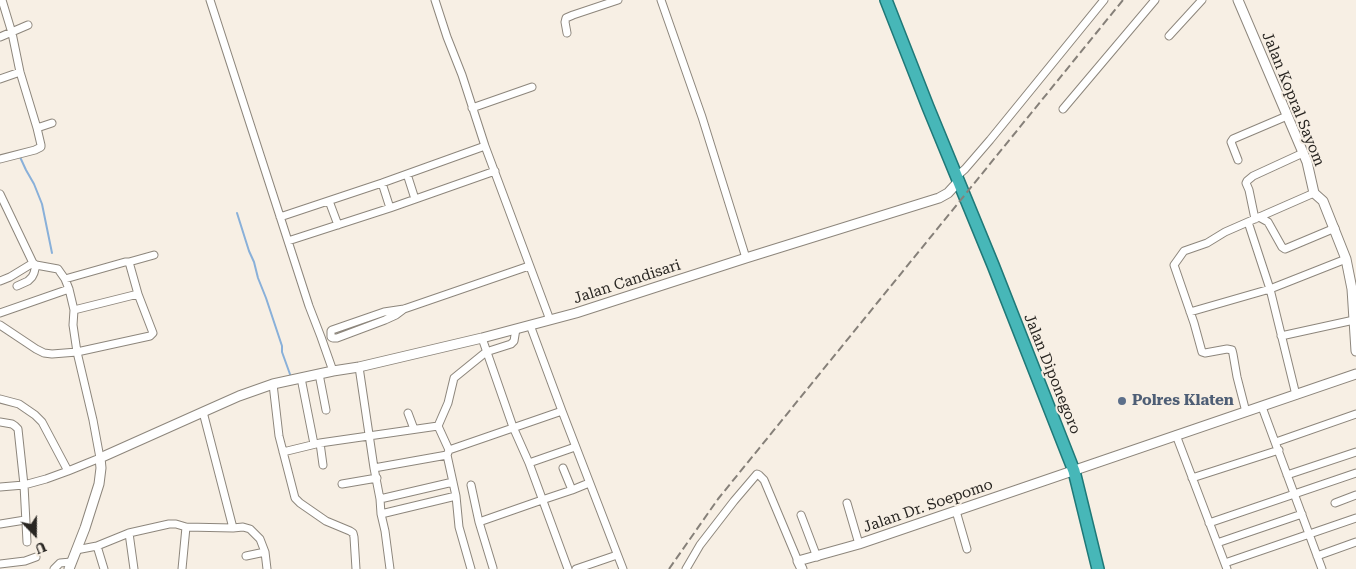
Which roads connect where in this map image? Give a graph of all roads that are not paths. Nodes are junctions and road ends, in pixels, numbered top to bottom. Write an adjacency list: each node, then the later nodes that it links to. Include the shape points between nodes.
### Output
1 (2, 0): 12 (street)
2 (210, 0): 37 (street)
3 (435, 0): 19 (street)
4 (618, 0): 13 (street, via 566,18)
5 (662, 0): 43 (street)
6 (886, 0): 30 (highway, Jalan Diponegoro)
7 (1104, 0): 30 (street)
8 (1155, 0): 20 (street)
9 (1202, 0): 14 (street)
10 (1238, 0): 21 (street, Jalan Kopral Sayom)
11 (28, 25): 12 (street)
12 (12, 33): 15 (street); 16 (street)
13 (567, 33)
14 (1169, 36)
15 (0, 37)
16 (20, 72): 17 (street); 23 (street)
17 (0, 79)
18 (532, 87): 19 (street)
19 (472, 108): 24 (street)
20 (1063, 109)
21 (1287, 116): 25 (street, Jalan Kopral Sayom); 27 (street, via 1233,139 1231,142)
22 (52, 123): 23 (street)
23 (37, 128): 26 (street, via 39,148)
24 (485, 146): 28 (street); 29 (street)
25 (1303, 153): 32 (street, Jalan Kopral Sayom); 38 (street, via 1247,181)
26 (0, 159)
27 (1238, 160)
28 (495, 171): 34 (street); 47 (street)
29 (407, 174): 31 (street); 34 (street)
30 (958, 178): 43 (street, Jalan Candisari, via 948,193 938,198); 102 (highway, Jalan Diponegoro)
31 (382, 183): 35 (street); 36 (street)
32 (1314, 193): 38 (street); 40 (street, Jalan Kopral Sayom, via 1323,201)
33 (0, 194): 46 (street)
34 (415, 199): 36 (street)
35 (329, 200): 37 (street); 39 (street)
36 (390, 208): 39 (street)
37 (280, 217): 41 (street)
38 (1254, 219): 40 (street, via 1268,222 1285,249); 51 (street); 56 (street, via 1181,254 1174,265)
39 (338, 225): 41 (street)
40 (1335, 228): 44 (street, Jalan Kopral Sayom)
41 (288, 241): 64 (street)
42 (154, 254): 45 (street)
43 (746, 258): 58 (street, Jalan Candisari)
44 (1346, 259): 51 (street); 52 (street, Jalan Kopral Sayom)
45 (129, 262): 48 (street); 54 (street)
46 (34, 264): 48 (street, via 58,269); 49 (street); 50 (street, via 32,277)
47 (529, 266): 58 (street); 64 (street, via 404,309 385,320 337,338 331,334)
48 (66, 279): 53 (street)
49 (0, 281)
50 (17, 286)
51 (1270, 288): 56 (street); 63 (street)
52 (1354, 288): 59 (street, Jalan Kopral Sayom)
53 (69, 289): 55 (street); 57 (street)
54 (138, 294): 55 (street); 67 (street, via 152,335)
55 (74, 310): 67 (street)
56 (1190, 312): 80 (street, via 1203,353 1232,350)
57 (0, 313)
58 (550, 320): 61 (street, Jalan Candisari)
59 (1355, 323): 63 (street); 66 (street, Jalan Kopral Sayom)
60 (0, 325): 67 (street, via 44,353)
61 (530, 325): 62 (street, Jalan Candisari); 78 (street)
62 (516, 329): 65 (street, Jalan Candisari); 65 (street, via 511,344)
63 (1281, 336): 74 (street)
64 (321, 337): 69 (street)
65 (484, 345): 68 (street, Jalan Candisari); 84 (street, via 472,364 454,378); 85 (street)
66 (1356, 351)
67 (76, 352): 96 (street)
68 (359, 367): 69 (street, Jalan Candisari); 87 (street)
69 (333, 371): 70 (street, Jalan Candisari)
70 (319, 374): 72 (street, Jalan Candisari); 77 (street)
71 (1356, 374): 74 (street, Jalan Dr. Soepomo)
72 (297, 378): 73 (street, Jalan Candisari); 90 (street)
73 (273, 384): 79 (street, Jalan Candisari); 93 (street)
74 (1296, 395): 76 (street, Jalan Dr. Soepomo)
75 (0, 399): 101 (street, via 19,404 35,414)
76 (1262, 407): 80 (street, Jalan Dr. Soepomo); 89 (street)
77 (326, 410)
78 (562, 411): 85 (street); 91 (street)
79 (203, 412): 96 (street, Jalan Candisari); 131 (street)
80 (1246, 412): 88 (street, Jalan Dr. Soepomo)
81 (408, 413): 86 (street)
82 (1356, 414): 89 (street)
83 (0, 422): 110 (street, via 12,424 18,430)
84 (438, 426): 86 (street); 95 (street)
85 (513, 427): 95 (street); 97 (street)
86 (414, 429): 87 (street)
87 (370, 435): 90 (street); 99 (street)
88 (1176, 436): 102 (street, Jalan Dr. Soepomo); 106 (street)
89 (1276, 442): 92 (street)
90 (317, 443): 93 (street); 98 (street)
91 (575, 447): 97 (street); 108 (street)
92 (1279, 450): 104 (street); 106 (street)
93 (283, 452): 156 (street, via 297,501 326,521 353,533)
94 (1356, 452): 104 (street)
95 (448, 453): 99 (street); 107 (street)
96 (100, 458): 101 (street); 140 (street, via 100,484)
97 (529, 463): 118 (street)
98 (323, 465)
99 (374, 468): 105 (street)
100 (563, 468): 113 (street)
101 (68, 471): 110 (street)
102 (1074, 471): 121 (street, Jalan Dr. Soepomo); 164 (highway, Jalan Diponegoro)
103 (1356, 473): 114 (street)
104 (1288, 475): 114 (street)
105 (377, 478): 109 (street); 117 (street)
106 (1192, 478): 128 (street)
107 (453, 482): 116 (street); 117 (street)
108 (589, 483): 113 (street); 142 (street)
109 (342, 484)
110 (24, 485): 112 (street); 126 (street)
111 (471, 485): 127 (street)
112 (0, 487)
113 (572, 490): 118 (street)
114 (1295, 494): 123 (street); 128 (street)
115 (1356, 495): 119 (street)
116 (456, 496): 122 (street); 158 (street, via 459,527)
117 (380, 499): 122 (street)
118 (542, 500): 127 (street); 160 (street)
119 (1335, 503)
120 (847, 504): 137 (street)
121 (956, 511): 137 (street, Jalan Dr. Soepomo); 139 (street)
122 (381, 514): 157 (street)
123 (1302, 514): 133 (street); 136 (street)
124 (801, 515): 146 (street)
125 (1356, 518): 133 (street)
126 (25, 520): 129 (street); 134 (street)
127 (480, 522): 159 (street)
128 (1209, 523): 136 (street)
129 (0, 524)
130 (186, 527): 131 (street); 132 (street, via 159,525); 154 (street)
131 (233, 528): 141 (street, via 250,529 260,539)
132 (129, 533): 138 (street); 153 (street)
133 (1309, 534): 144 (street); 150 (street)
134 (27, 542)
135 (1356, 542): 144 (street)
136 (1217, 543): 150 (street)
137 (859, 544): 146 (street, Jalan Dr. Soepomo)
138 (97, 546): 140 (street); 152 (street)
139 (967, 549)
140 (76, 550): 149 (street)
141 (265, 552): 143 (street); 155 (street)
142 (617, 555): 161 (street); 162 (street)
143 (246, 556)
144 (1317, 556): 165 (street)
145 (36, 557): 147 (street)
146 (817, 557): 148 (street, Jalan Dr. Soepomo)
147 (0, 564)
148 (800, 565): 163 (street, via 764,480 757,474 700,545)
149 (70, 566): 151 (street, via 60,563)
150 (1226, 566)
151 (54, 569)
152 (104, 569)
153 (134, 569)
154 (182, 569)
155 (267, 569)
156 (356, 569)
157 (390, 569)
158 (471, 569)
159 (492, 569)
160 (568, 569)
161 (576, 569)
162 (623, 569)
163 (686, 569)
164 (1098, 569)
165 (1322, 569)

